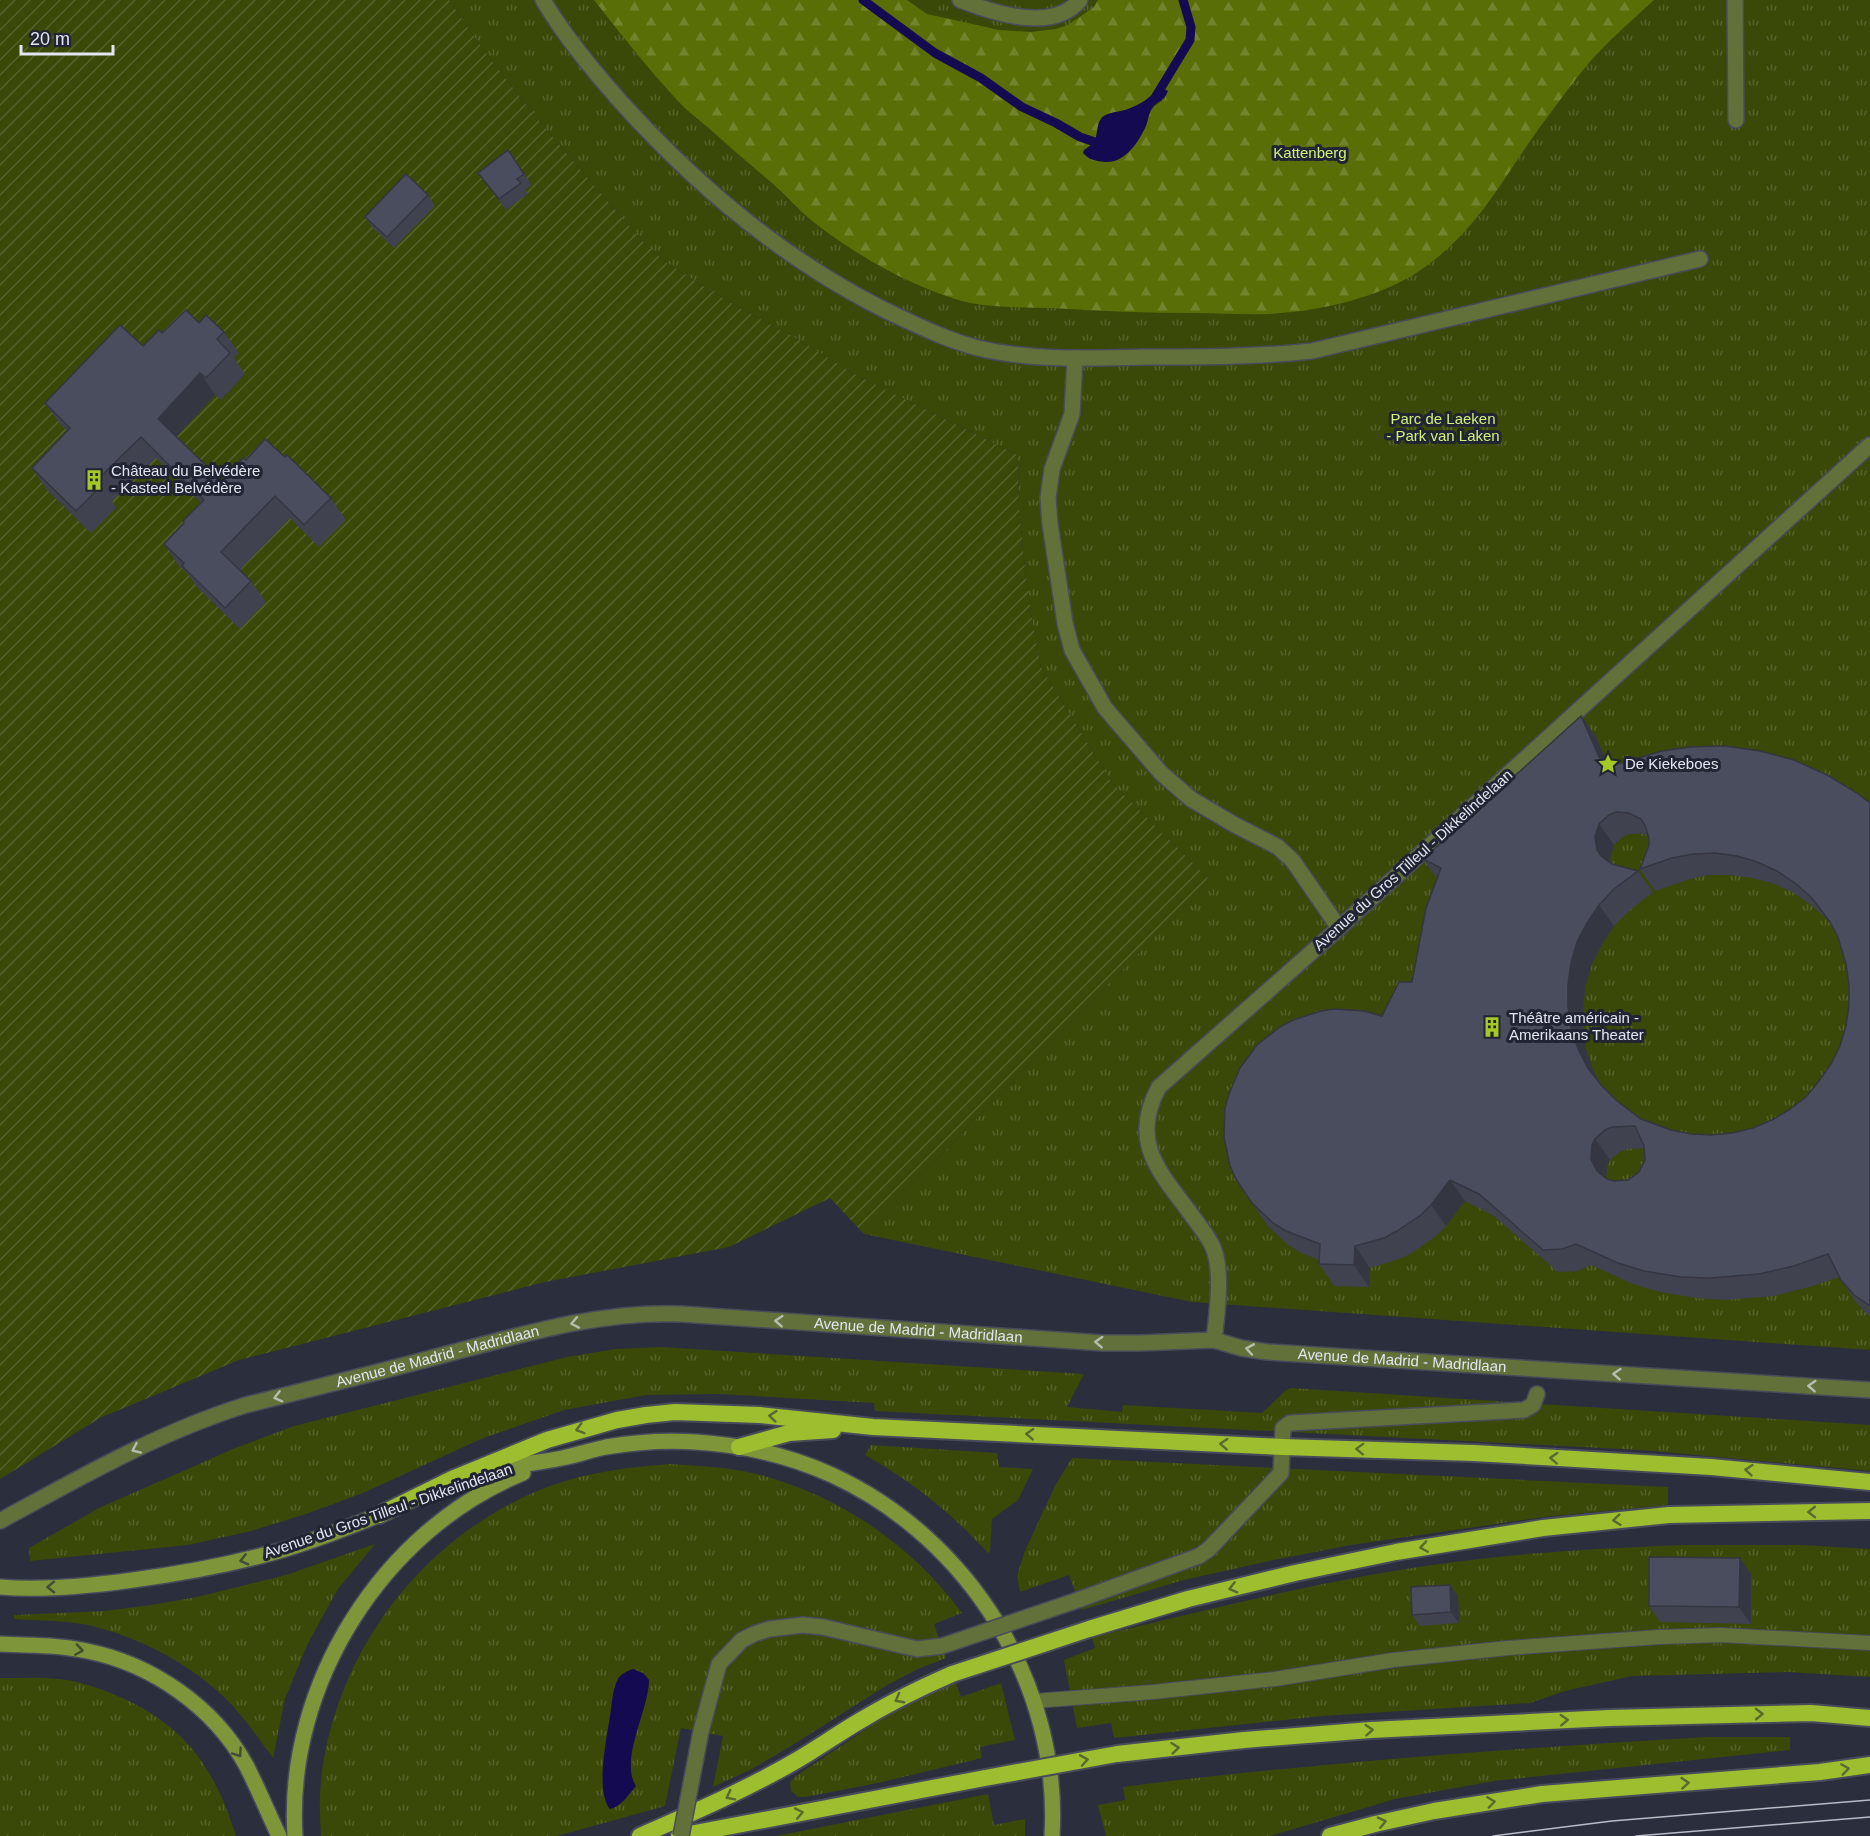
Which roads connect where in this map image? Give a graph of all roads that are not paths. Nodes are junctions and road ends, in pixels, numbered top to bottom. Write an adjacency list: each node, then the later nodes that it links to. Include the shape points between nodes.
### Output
1 (543, 0): 7 (street, via 588,64 668,151 723,201 796,257 887,312 945,338 1003,353)
2 (960, 0): 3 (street, via 1031,19 1053,16)
3 (1080, 0)
4 (1735, 0): 5 (street)
5 (1736, 120)
6 (1700, 259): 7 (street, via 1312,351 1227,357)
7 (1075, 358): 9 (street, via 1072,414 1052,469 1048,498 1072,650 1105,708 1161,773 1191,799 1278,847 1293,861)
8 (1870, 446): 9 (street, Avenue du Gros Tilleul - Dikkelindelaan)
9 (1339, 928): 10 (street, Avenue du Gros Tilleul - Dikkelindelaan, via 1170,1076 1152,1100 1147,1115 1148,1146 1154,1161 1215,1251 1219,1269)
10 (1214, 1340): 11 (street, Avenue de Madrid - Madridlaan, one-way to 10, via 1268,1352); 20 (street, Avenue de Madrid - Madridlaan, one-way to 20, via 1113,1343 681,1314 603,1318 547,1328 219,1413 121,1456)
11 (1870, 1390)
12 (1537, 1394): 15 (street, via 1533,1405 1524,1410 1290,1423 1283,1428)
13 (873, 1427): 14 (highway, via 789,1433); 15 (highway, one-way to 13); 19 (highway, one-way to 19, via 704,1412 646,1415 586,1427 547,1440 452,1479)
14 (739, 1447): 16 (main road, Avenue du Gros Tilleul - Dikkelindelaan, via 650,1442); 24 (main road, Avenue du Gros Tilleul - Dikkelindelaan, via 786,1458 832,1475 874,1498 914,1527 950,1560 981,1598 1012,1648)
15 (1283, 1447): 17 (highway, one-way to 15, via 1699,1466); 30 (street, bridge, via 1281,1473 1209,1549 1078,1600 942,1646 917,1649 802,1625 769,1629 742,1640 719,1664)
16 (562, 1458): 19 (main road, Avenue du Gros Tilleul - Dikkelindelaan, via 486,1476); 28 (main road, Avenue du Gros Tilleul - Dikkelindelaan, via 507,1480 455,1510 409,1548 370,1593 338,1643 314,1698 300,1756)
17 (1870, 1482)
18 (1870, 1511): 29 (highway, one-way to 29, bridge, via 1669,1515 1532,1530 1396,1552 1188,1599 952,1674 888,1704 756,1783)
19 (379, 1515): 21 (main road, Avenue du Gros Tilleul - Dikkelindelaan, one-way to 21, via 270,1554 216,1567 107,1584)
20 (0, 1521)
21 (0, 1587)
22 (1870, 1643): 24 (lane, via 1721,1635 1659,1636 1508,1648 1394,1660 1275,1679)
23 (0, 1644): 27 (main road, one-way to 27, via 86,1650 113,1657 165,1682 209,1716 228,1739 245,1764)
24 (1034, 1701): 31 (main road, Avenue du Gros Tilleul - Dikkelindelaan, via 1052,1789)
25 (1870, 1718): 30 (highway, one-way to 25, bridge, via 1117,1754 1244,1740 1610,1718 1811,1713)
26 (1870, 1765): 32 (highway, one-way to 26, via 1434,1811 1542,1794)
27 (279, 1836)
28 (295, 1836)
29 (640, 1836)
30 (680, 1836)
31 (1052, 1836)
32 (1330, 1836)

